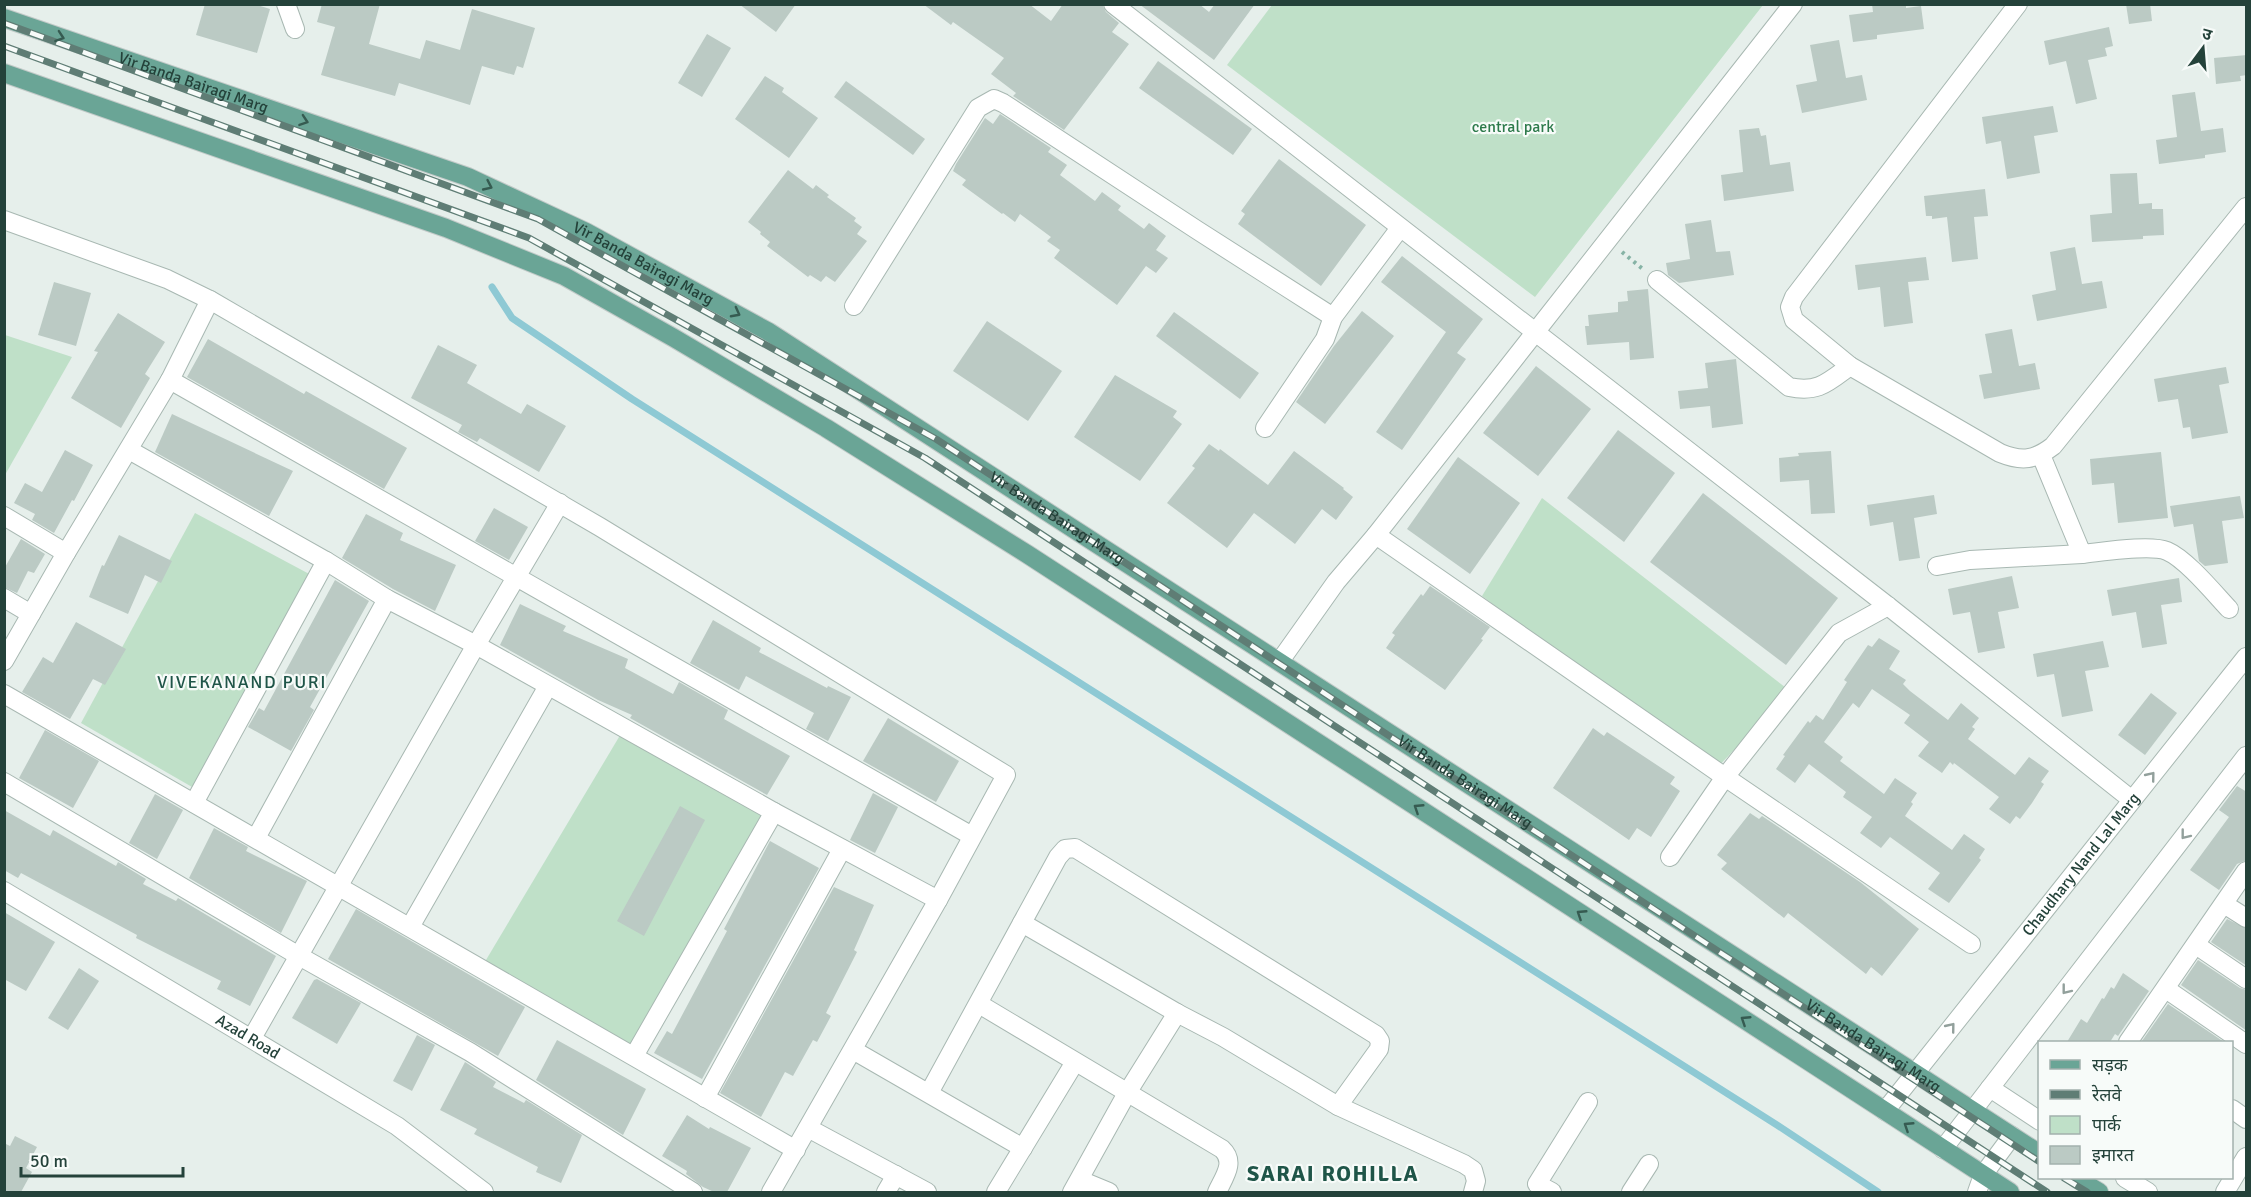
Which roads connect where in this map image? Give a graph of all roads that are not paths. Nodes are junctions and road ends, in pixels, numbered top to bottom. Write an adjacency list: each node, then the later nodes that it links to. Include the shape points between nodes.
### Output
1 (286, 4): 6 (street)
2 (1113, 4): 10 (street)
3 (1793, 4): 15 (street)
4 (2018, 4): 16 (street, via 1794,297 1790,308 1794,320)
5 (4, 18): 36 (main road, Vir Banda Bairagi Marg, one-way to 36, via 468,177 586,232 769,332)
6 (296, 29)
7 (4, 73): 80 (main road, one-way to 7, via 1028,554 816,422 564,276 446,228)
8 (2247, 207): 20 (street, via 2054,446)
9 (4, 220): 12 (street, via 166,279)
10 (1400, 228): 14 (street); 15 (street)
11 (1657, 280): 16 (street, via 1789,387 1805,390 1823,386)
12 (210, 300): 17 (street); 21 (street)
13 (854, 306): 14 (street, via 978,108 994,99)
14 (1333, 316): 18 (street, via 1324,339)
15 (1534, 333): 23 (street); 31 (street)
16 (1850, 366): 20 (street, via 2000,453 2026,459)
17 (170, 380): 19 (street); 28 (street)
18 (1265, 429)
19 (129, 450): 24 (street); 26 (street)
20 (2041, 455): 25 (street)
21 (560, 503): 28 (street); 46 (street, via 1006,774)
22 (4, 516): 24 (street)
23 (1376, 535): 36 (street, via 1336,582); 41 (street)
24 (66, 553): 33 (street)
25 (2082, 554): 27 (street, via 1970,560); 32 (street, via 2166,550 2180,559)
26 (326, 561): 30 (street); 44 (street)
27 (1937, 566)
28 (516, 576): 34 (street); 46 (street)
29 (4, 598): 33 (street)
30 (387, 599): 34 (street); 47 (street)
31 (1888, 606): 41 (street, via 1839,633); 43 (street)
32 (2229, 609)
33 (32, 614): 35 (street)
34 (476, 645): 38 (street); 51 (street)
35 (4, 661)
36 (1280, 661): 71 (main road, Vir Banda Bairagi Marg)
37 (2244, 665): 43 (street, Chaudhary Nand Lal Marg, one-way to 37)
38 (548, 686): 45 (street); 57 (street)
39 (4, 694): 44 (street)
40 (2247, 756): 72 (street, one-way to 72)
41 (1725, 777): 49 (street); 58 (street)
42 (4, 782): 60 (street)
43 (2132, 800): 71 (street, Chaudhary Nand Lal Marg, one-way to 43)
44 (194, 803): 47 (street)
45 (774, 812): 48 (street); 69 (street)
46 (972, 836): 53 (street)
47 (256, 838): 51 (street)
48 (842, 849): 53 (street); 75 (street)
49 (1670, 857)
50 (2247, 871): 54 (street)
51 (338, 887): 57 (street); 60 (street)
52 (4, 891): 65 (street, Azad Road)
53 (938, 900): 68 (street)
54 (2224, 904): 55 (street); 59 (street)
55 (2247, 918)
56 (1022, 923): 63 (street); 64 (street); 77 (street, via 1058,857 1065,849 1075,848 1376,1035 1379,1049)
57 (410, 927): 69 (street)
58 (1971, 944)
59 (2196, 945): 61 (street); 62 (street)
60 (299, 956): 65 (street); 99 (street, via 470,1052)
61 (2247, 979)
62 (2166, 989): 66 (street); 67 (street)
63 (979, 1004): 70 (street); 73 (street)
64 (1178, 1013): 74 (street); 77 (street)
65 (252, 1038): 98 (street, Azad Road, via 397,1126)
66 (2132, 1041)
67 (2247, 1044)
68 (853, 1050): 73 (street); 83 (street)
69 (634, 1056): 75 (street)
70 (1075, 1062): 74 (street); 85 (street)
71 (1914, 1072): 78 (main road, Vir Banda Bairagi Marg); 80 (street, Chaudhary Nand Lal Marg)
72 (1990, 1088): 78 (street); 82 (street)
73 (929, 1093): 85 (street)
74 (1126, 1093): 96 (street); 105 (street, via 1228,1155 1230,1162)
75 (705, 1098): 87 (street)
76 (1588, 1102): 97 (street)
77 (1338, 1106): 106 (street, via 1464,1164 1473,1170)
78 (1972, 1110): 84 (main road, Vir Banda Bairagi Marg); 86 (street)
79 (2233, 1110): 81 (street)
80 (1885, 1111): 86 (main road, one-way to 80)
81 (2247, 1119)
82 (2038, 1120)
83 (808, 1128): 87 (street); 91 (street)
84 (2012, 1136): 88 (main road, Vir Banda Bairagi Marg); 92 (street)
85 (1023, 1148): 103 (street)
86 (1942, 1149): 92 (main road)
87 (796, 1150): 100 (street)
88 (2038, 1153)
89 (2247, 1158): 93 (street)
90 (1649, 1164): 107 (street)
91 (896, 1175): 101 (street); 102 (street)
92 (1983, 1175): 108 (street); 109 (main road)
93 (2233, 1177)
94 (2078, 1179): 110 (main road)
95 (2127, 1179): 111 (street)
96 (1076, 1186): 104 (street)
97 (1540, 1190)
98 (484, 1192)
99 (693, 1192)
100 (771, 1192)
101 (886, 1192)
102 (927, 1192)
103 (996, 1192)
104 (1109, 1192)
105 (1217, 1192)
106 (1473, 1192)
107 (1631, 1192)
108 (1977, 1192)
109 (2010, 1192)
110 (2099, 1192)
111 (2148, 1192)

